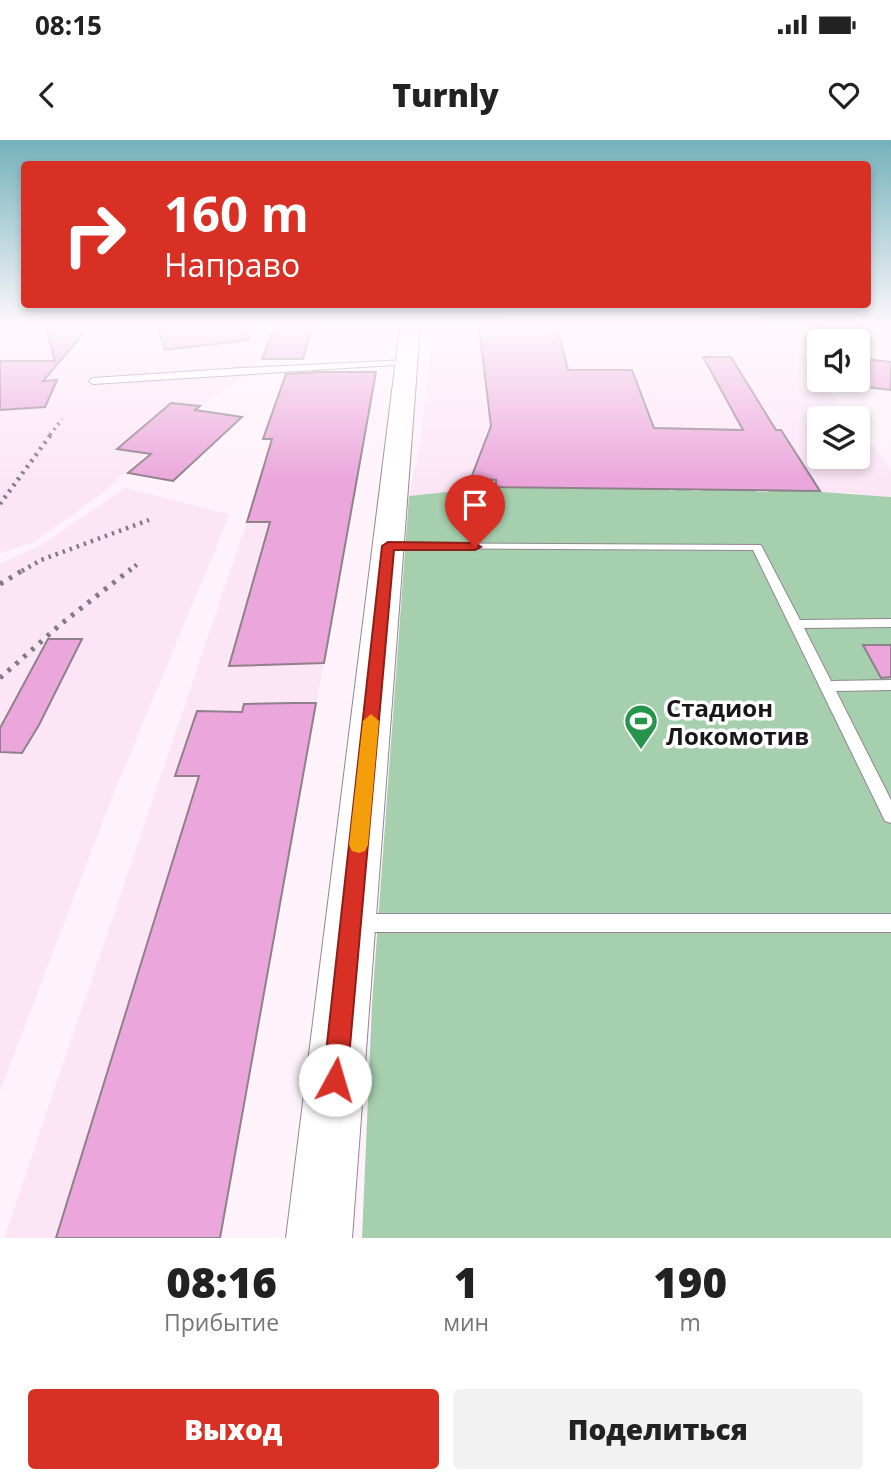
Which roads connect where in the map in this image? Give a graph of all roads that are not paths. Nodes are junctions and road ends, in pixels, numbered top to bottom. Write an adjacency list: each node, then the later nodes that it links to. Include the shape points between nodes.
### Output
1 (130, 378): 3 (lane)
2 (405, 378): 4 (main road)
3 (93, 381)
4 (388, 546): 6 (lane, via 757,547); 10 (main road)
5 (891, 623): 6 (lane)
6 (796, 624): 8 (lane)
7 (891, 685): 8 (lane)
8 (827, 686): 9 (lane)
9 (891, 816)
10 (351, 923): 11 (lane); 12 (main road)
11 (891, 923)
12 (319, 1238)

